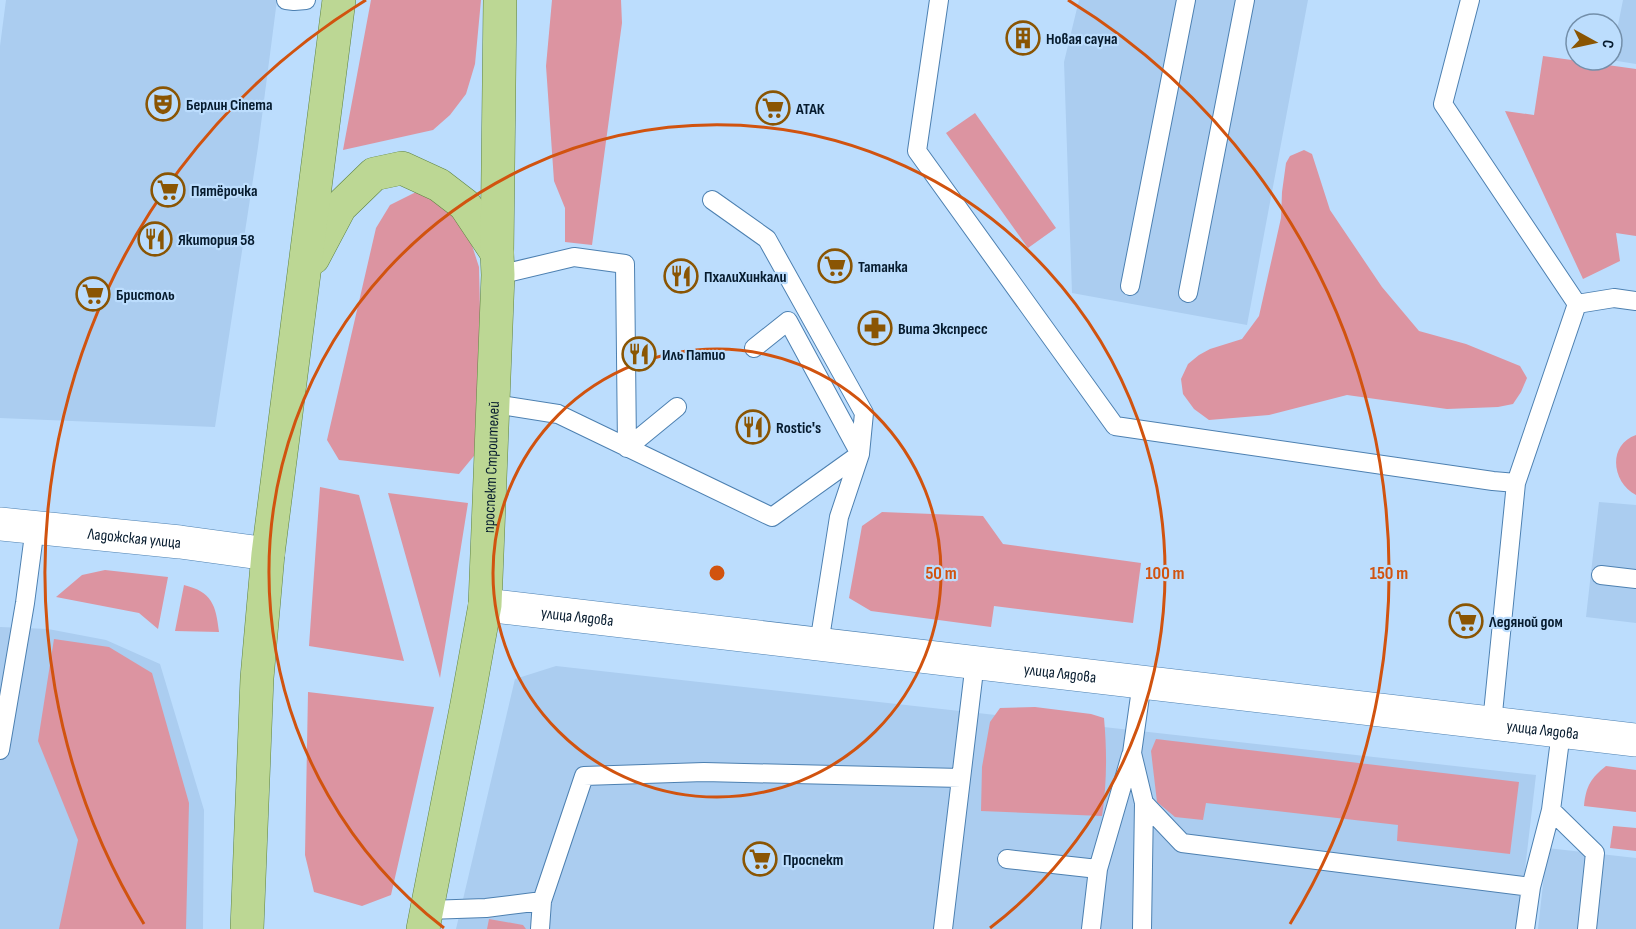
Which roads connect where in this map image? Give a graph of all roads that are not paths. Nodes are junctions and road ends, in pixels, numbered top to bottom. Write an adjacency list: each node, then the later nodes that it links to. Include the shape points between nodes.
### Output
1 (286, 0): 2 (lane)
2 (306, 0)
3 (339, 0): 11 (main road)
4 (500, 0): 10 (main road, проспект Строителей)
5 (939, 0): 21 (lane, via 917,151 1115,426)
6 (1186, 0): 12 (lane)
7 (1245, 0): 13 (lane)
8 (1470, 0): 15 (lane, via 1443,104)
9 (712, 200): 20 (lane, via 767,239 864,413)
10 (497, 264): 11 (main road, via 465,205 439,185 402,168 374,174 340,207); 17 (main road, проспект Строителей); 19 (lane, via 574,257 626,264)
11 (303, 279): 24 (main road)
12 (1130, 286)
13 (1188, 293)
14 (1636, 302): 15 (lane, via 1614,298)
15 (1577, 304): 21 (lane)
16 (754, 348): 20 (lane, via 788,321)
17 (494, 404): 19 (lane, via 558,414); 27 (main road, проспект Строителей)
18 (677, 407): 19 (lane)
19 (627, 448): 20 (lane, via 772,517)
20 (860, 454): 28 (lane, via 839,517)
21 (1516, 483): 31 (lane)
22 (0, 524): 23 (street, Ладожская улица)
23 (35, 528): 24 (street, Ладожская улица); 34 (lane)
24 (268, 554): 44 (main road, via 257,678)
25 (1600, 575): 26 (lane)
26 (1636, 579)
27 (485, 605): 28 (street, улица Лядова); 43 (main road, проспект Строителей)
28 (819, 644): 29 (street, улица Лядова)
29 (975, 662): 30 (street, улица Лядова); 36 (lane)
30 (1143, 682): 31 (street, улица Лядова); 35 (lane)
31 (1491, 723): 32 (street, улица Лядова)
32 (1561, 732): 33 (street, улица Лядова); 38 (lane)
33 (1636, 740)
34 (0, 750)
35 (1132, 753): 37 (lane); 40 (lane)
36 (961, 778): 42 (lane, via 704,772 584,776); 46 (lane)
37 (1144, 803): 41 (lane, via 1182,843); 48 (lane)
38 (1551, 810): 41 (lane); 50 (lane, via 1595,853)
39 (1007, 859): 40 (lane)
40 (1098, 869): 47 (lane)
41 (1530, 887): 49 (lane)
42 (542, 901): 43 (lane); 45 (lane)
43 (425, 920)
44 (254, 922)
45 (540, 929)
46 (943, 929)
47 (1091, 929)
48 (1142, 929)
49 (1525, 929)
50 (1587, 929)

